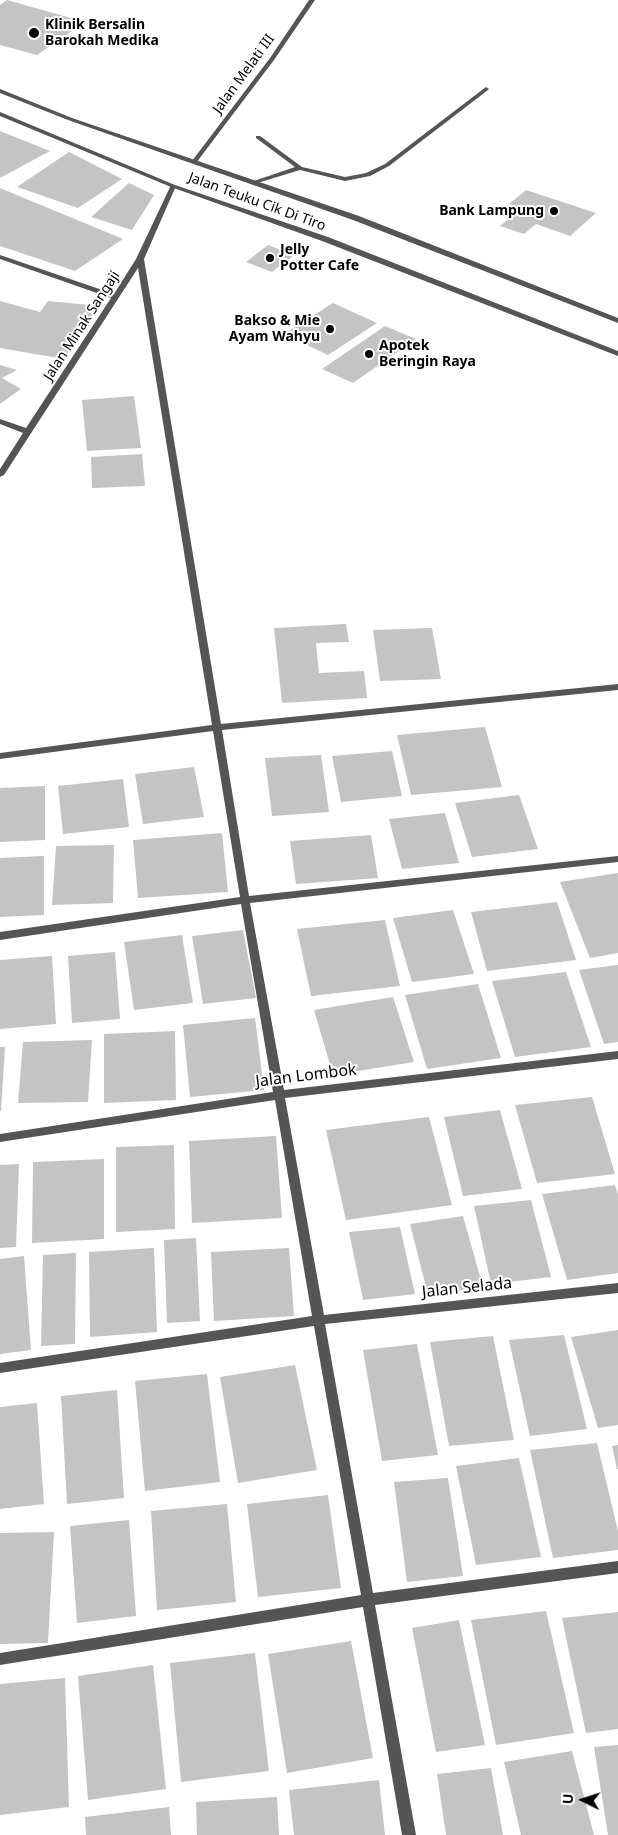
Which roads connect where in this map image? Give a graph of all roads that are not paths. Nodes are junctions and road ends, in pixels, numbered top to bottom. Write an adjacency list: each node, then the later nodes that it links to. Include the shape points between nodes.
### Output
1 (312, 0): 6 (street, Jalan Melati III)
2 (486, 89): 7 (street, via 387,165 368,175 345,179)
3 (0, 91): 6 (street, Jalan Teuku Cik Di Tiro)
4 (0, 114): 9 (street, Jalan Teuku Cik Di Tiro)
5 (258, 138): 7 (street)
6 (194, 162): 8 (street, Jalan Teuku Cik Di Tiro)
7 (300, 168): 8 (street)
8 (254, 182): 13 (street, Jalan Teuku Cik Di Tiro, via 356,218)
9 (173, 186): 11 (street, Jalan Minak Sangaji); 14 (street, Jalan Teuku Cik Di Tiro, via 325,239)
10 (0, 257): 12 (street)
11 (140, 259): 12 (street, Jalan Minak Sangaji); 19 (street)
12 (116, 297): 16 (street, Jalan Minak Sangaji)
13 (618, 321)
14 (618, 354)
15 (0, 421): 16 (street)
16 (28, 432): 17 (street, Jalan Minak Sangaji)
17 (0, 475)
18 (618, 687): 19 (street)
19 (216, 728): 20 (street); 22 (street)
20 (0, 756)
21 (618, 859): 22 (street)
22 (244, 900): 23 (street); 25 (street)
23 (0, 936)
24 (618, 1055): 25 (street, Jalan Lombok)
25 (278, 1095): 26 (street, Jalan Lombok); 28 (street)
26 (0, 1138)
27 (618, 1288): 28 (street, Jalan Selada)
28 (319, 1320): 29 (street, Jalan Selada); 31 (street)
29 (0, 1368)
30 (618, 1567): 31 (street)
31 (368, 1600): 32 (street); 33 (street)
32 (0, 1659)
33 (409, 1835)

